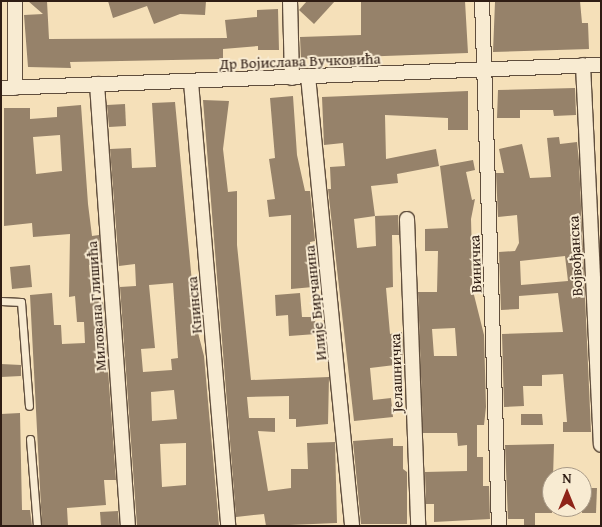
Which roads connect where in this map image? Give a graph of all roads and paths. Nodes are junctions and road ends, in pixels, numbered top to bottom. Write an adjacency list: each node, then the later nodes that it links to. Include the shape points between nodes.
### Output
1 (15, 1): 12 (street)
2 (290, 1): 8 (street)
3 (482, 1): 6 (street, Виничка)
4 (583, 65): 5 (street, Др Војислава Вучковића); 6 (street, Др Војислава Вучковића); 17 (street, Војвођанска)
5 (601, 65)
6 (485, 70): 7 (street, Др Војислава Вучковића); 23 (street, Виничка)
7 (308, 76): 8 (street, Др Војислава Вучковића); 21 (street, Илије Бирчанина)
8 (292, 78): 9 (street, Др Војислава Вучковића)
9 (190, 82): 10 (street, Др Војислава Вучковића); 20 (street, Книнска)
10 (98, 84): 12 (street, Др Војислава Вучковића); 19 (street, Милована Глишића)
11 (1, 88): 12 (street, Др Војислава Вучковића)
12 (16, 88)
13 (408, 219): 22 (street, Јелашничка)
14 (1, 301): 15 (lane, via 20,302)
15 (28, 406)
16 (30, 439): 18 (lane)
17 (601, 445)
18 (37, 526)
19 (128, 526)
20 (228, 526)
21 (352, 526)
22 (418, 526)
23 (499, 526)

